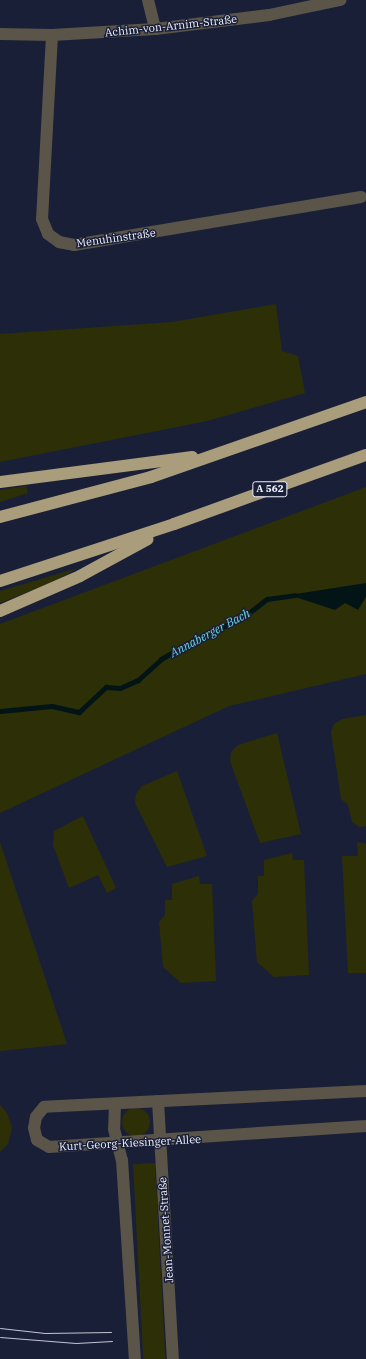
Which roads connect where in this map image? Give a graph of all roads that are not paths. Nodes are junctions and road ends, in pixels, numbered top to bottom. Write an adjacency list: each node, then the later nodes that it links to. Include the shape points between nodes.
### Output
1 (148, 0): 3 (street)
2 (340, 0): 3 (street, Achim-von-Arnim-Straße, via 269,15)
3 (155, 29): 5 (street, Achim-von-Arnim-Straße)
4 (0, 34): 5 (street, Achim-von-Arnim-Straße)
5 (52, 35): 6 (street, Menuhinstraße, via 42,219 48,234 59,242 74,245)
6 (361, 197)
7 (366, 402): 8 (highway)
8 (221, 453): 10 (highway); 11 (highway, via 151,477)
9 (366, 454): 12 (highway, A 562)
10 (0, 482)
11 (0, 517)
12 (174, 524): 13 (highway, A 562); 14 (highway, via 80,576)
13 (0, 581)
14 (0, 611)
15 (366, 1091): 16 (street, Kurt-Georg-Kiesinger-Allee)
16 (158, 1101): 17 (street, Kurt-Georg-Kiesinger-Allee); 19 (street, Jean-Monnet-Straße)
17 (115, 1104): 20 (street); 20 (street, Kurt-Georg-Kiesinger-Allee, via 44,1107 36,1117 34,1128 37,1140 49,1147)
18 (366, 1126): 19 (street, Kurt-Georg-Kiesinger-Allee)
19 (160, 1142): 20 (street, Kurt-Georg-Kiesinger-Allee); 22 (street, Jean-Monnet-Straße)
20 (118, 1144): 21 (street, via 122,1160)
21 (135, 1359)
22 (173, 1359)

